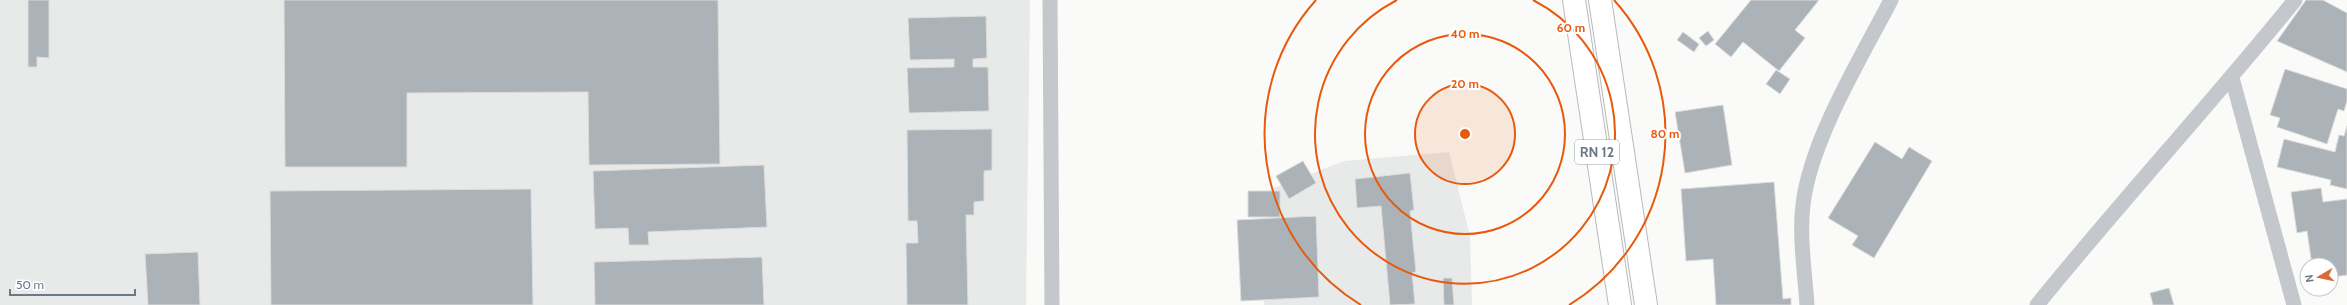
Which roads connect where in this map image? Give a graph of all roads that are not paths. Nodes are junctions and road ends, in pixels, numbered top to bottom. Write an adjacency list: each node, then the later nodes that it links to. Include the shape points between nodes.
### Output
1 (1050, 0): 7 (street)
2 (1574, 0): 8 (highway, RN 12)
3 (1600, 0): 9 (highway, RN 12)
4 (1891, 0): 10 (street, via 1838,102 1813,163 1803,205)
5 (2295, 0): 6 (street)
6 (2232, 78): 11 (street, via 2101,225); 12 (street)
7 (1052, 305)
8 (1620, 305)
9 (1646, 305)
10 (1807, 305)
11 (2037, 305)
12 (2294, 305)

